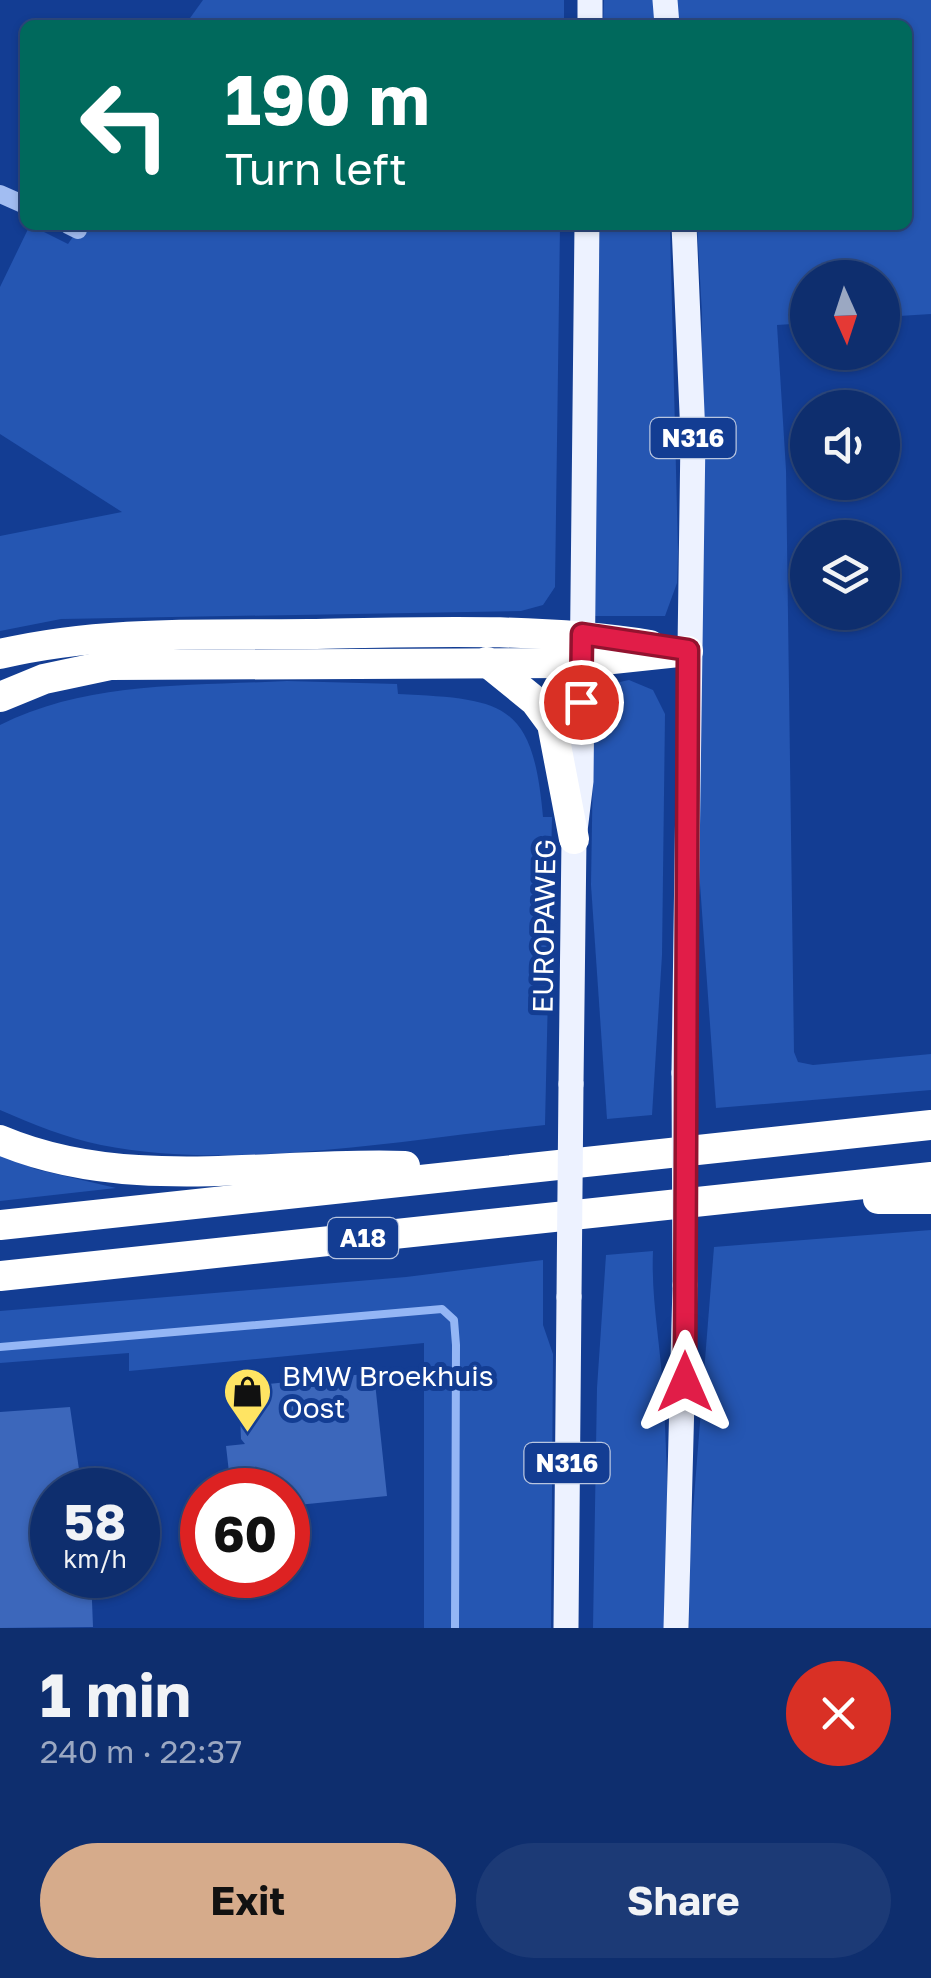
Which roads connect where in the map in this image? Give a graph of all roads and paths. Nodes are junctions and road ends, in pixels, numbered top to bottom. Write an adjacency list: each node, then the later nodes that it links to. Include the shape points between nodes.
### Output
1 (587, 230): 3 (main road, EUROPAWEG / N316)
2 (684, 230): 4 (main road, N316, via 693,436)
3 (582, 648): 4 (highway); 5 (highway, via 183,632 97,637); 6 (highway); 8 (main road, EUROPAWEG / N316)
4 (688, 650): 18 (main road, N316, bridge)
5 (0, 654)
6 (487, 662): 7 (highway, via 110,665 44,679); 8 (highway, via 552,724)
7 (0, 698)
8 (574, 840): 17 (main road, EUROPAWEG / N316, bridge)
9 (931, 1125): 11 (highway, A18)
10 (0, 1140): 11 (highway, A18, via 72,1165 129,1172 352,1164)
11 (513, 1170): 15 (highway, A18)
12 (931, 1176): 14 (highway, A18)
13 (931, 1199): 14 (highway, A18)
14 (725, 1200): 16 (highway, A18)
15 (0, 1225)
16 (0, 1276)
17 (566, 1628)
18 (676, 1628)

